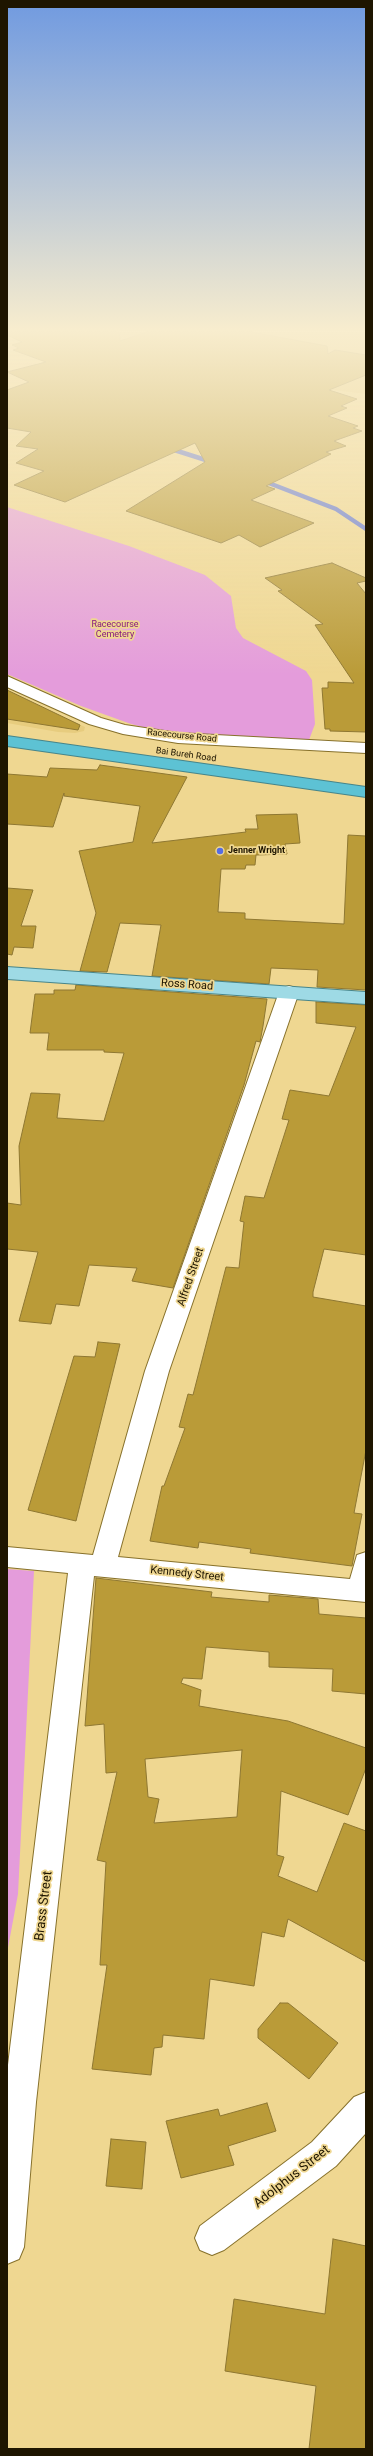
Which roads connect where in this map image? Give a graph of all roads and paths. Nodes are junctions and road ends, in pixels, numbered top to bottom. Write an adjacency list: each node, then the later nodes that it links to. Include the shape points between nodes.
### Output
1 (7, 681): 4 (street, Racecourse Road, via 88,718 123,729 178,738)
2 (7, 728): 5 (highway, Bai Bureh Road)
3 (7, 741): 6 (highway)
4 (366, 748)
5 (366, 778)
6 (366, 792)
7 (7, 973): 8 (main road, Ross Road)
8 (289, 992): 9 (main road, Ross Road); 12 (street, Alfred Street, via 157,1371)
9 (366, 998)
10 (7, 1557): 12 (street, Kennedy Street)
11 (366, 1562): 13 (street)
12 (93, 1565): 13 (street, Kennedy Street); 16 (street, Brass Street, via 20,2102)
13 (363, 1591)
14 (366, 2109): 15 (street, Adolphus Street, via 324,2154)
15 (212, 2238)
16 (7, 2247)

